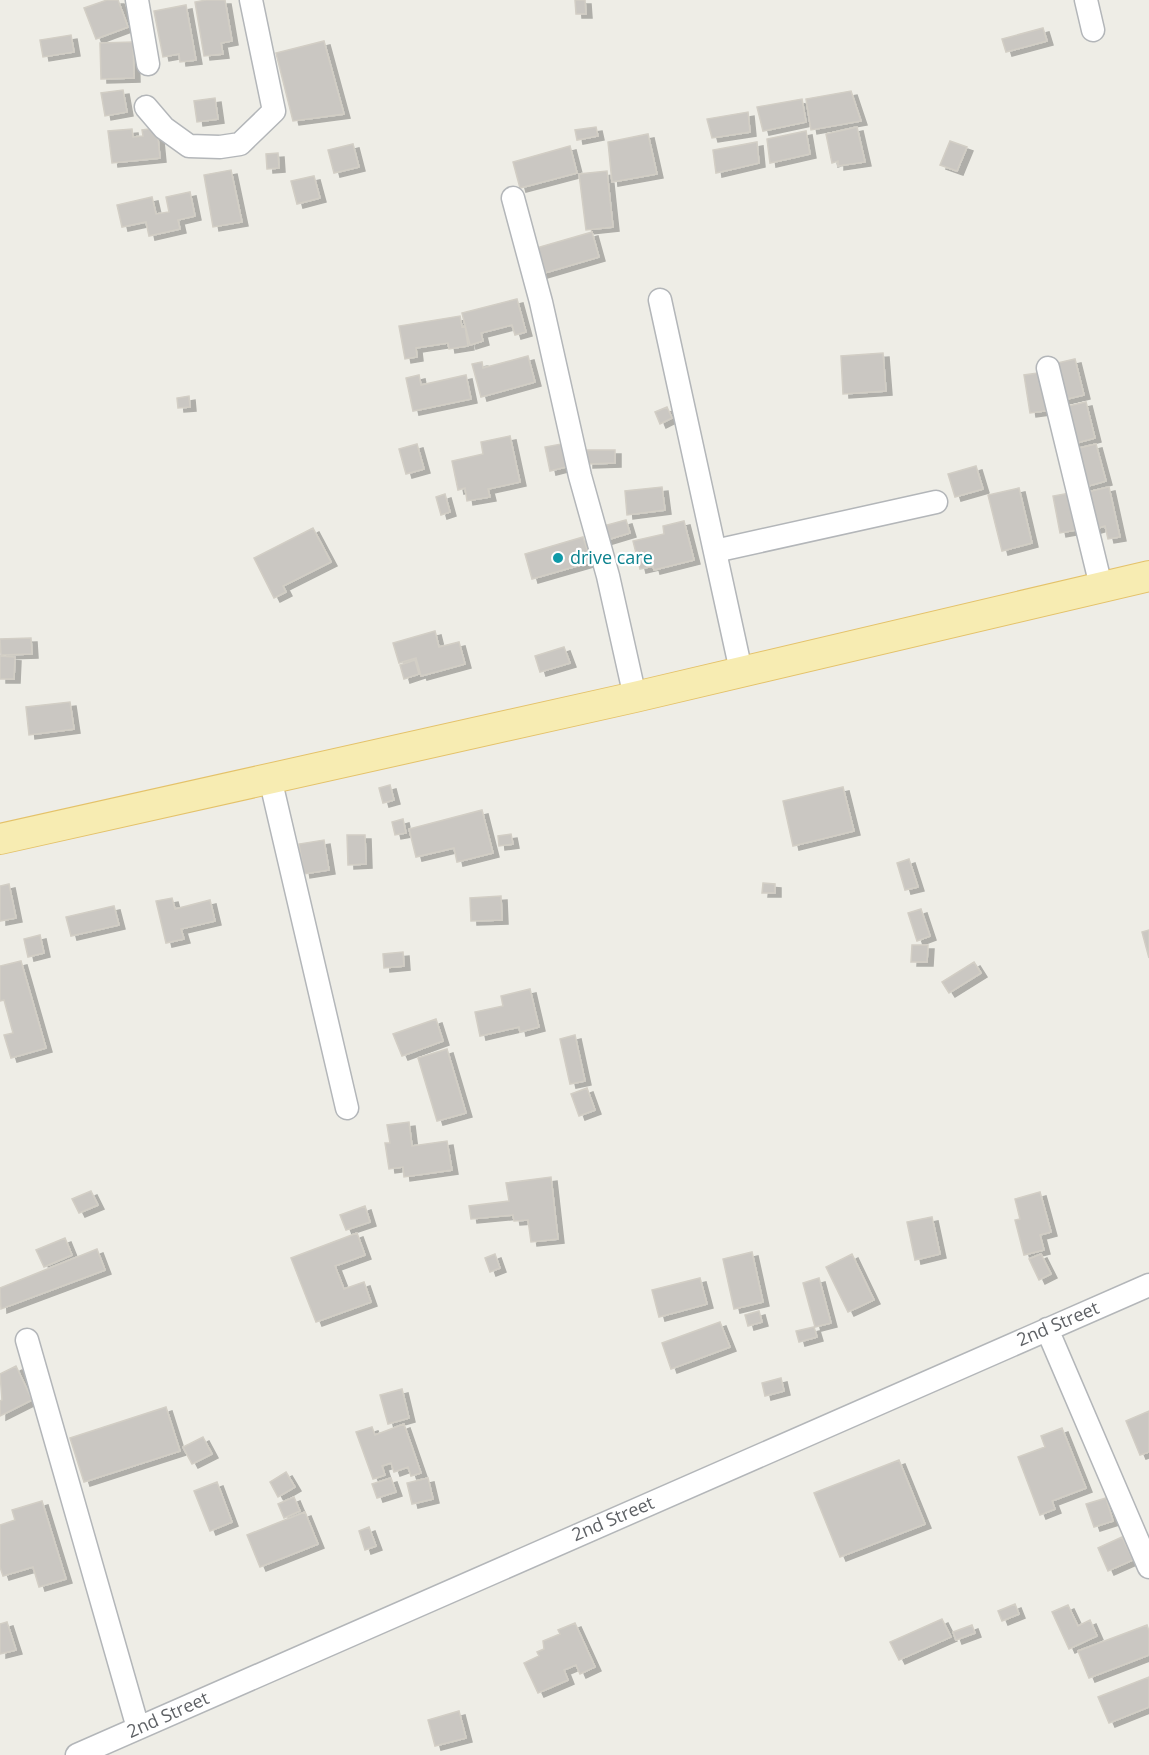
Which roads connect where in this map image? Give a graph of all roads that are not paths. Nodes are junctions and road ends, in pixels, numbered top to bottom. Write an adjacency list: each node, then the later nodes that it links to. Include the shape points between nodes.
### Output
1 (137, 0): 5 (street)
2 (251, 0): 6 (street, via 274,111 240,144 220,147 189,146 164,128)
3 (1086, 0): 4 (street)
4 (1093, 30)
5 (148, 64)
6 (146, 107)
7 (513, 198): 15 (street, via 542,302)
8 (660, 300): 11 (street)
9 (1048, 368): 13 (street)
10 (936, 502): 11 (street)
11 (715, 550): 14 (street)
12 (1149, 576): 13 (main road)
13 (1101, 586): 14 (main road)
14 (741, 671): 15 (main road)
15 (635, 697): 16 (main road)
16 (270, 778): 17 (main road); 18 (street)
17 (0, 839)
18 (347, 1107)
19 (1149, 1285): 20 (street, 2nd Street)
20 (1047, 1329): 22 (street); 23 (street, 2nd Street)
21 (27, 1340): 23 (street)
22 (1149, 1567)
23 (138, 1728): 24 (street, 2nd Street)
24 (77, 1755)

